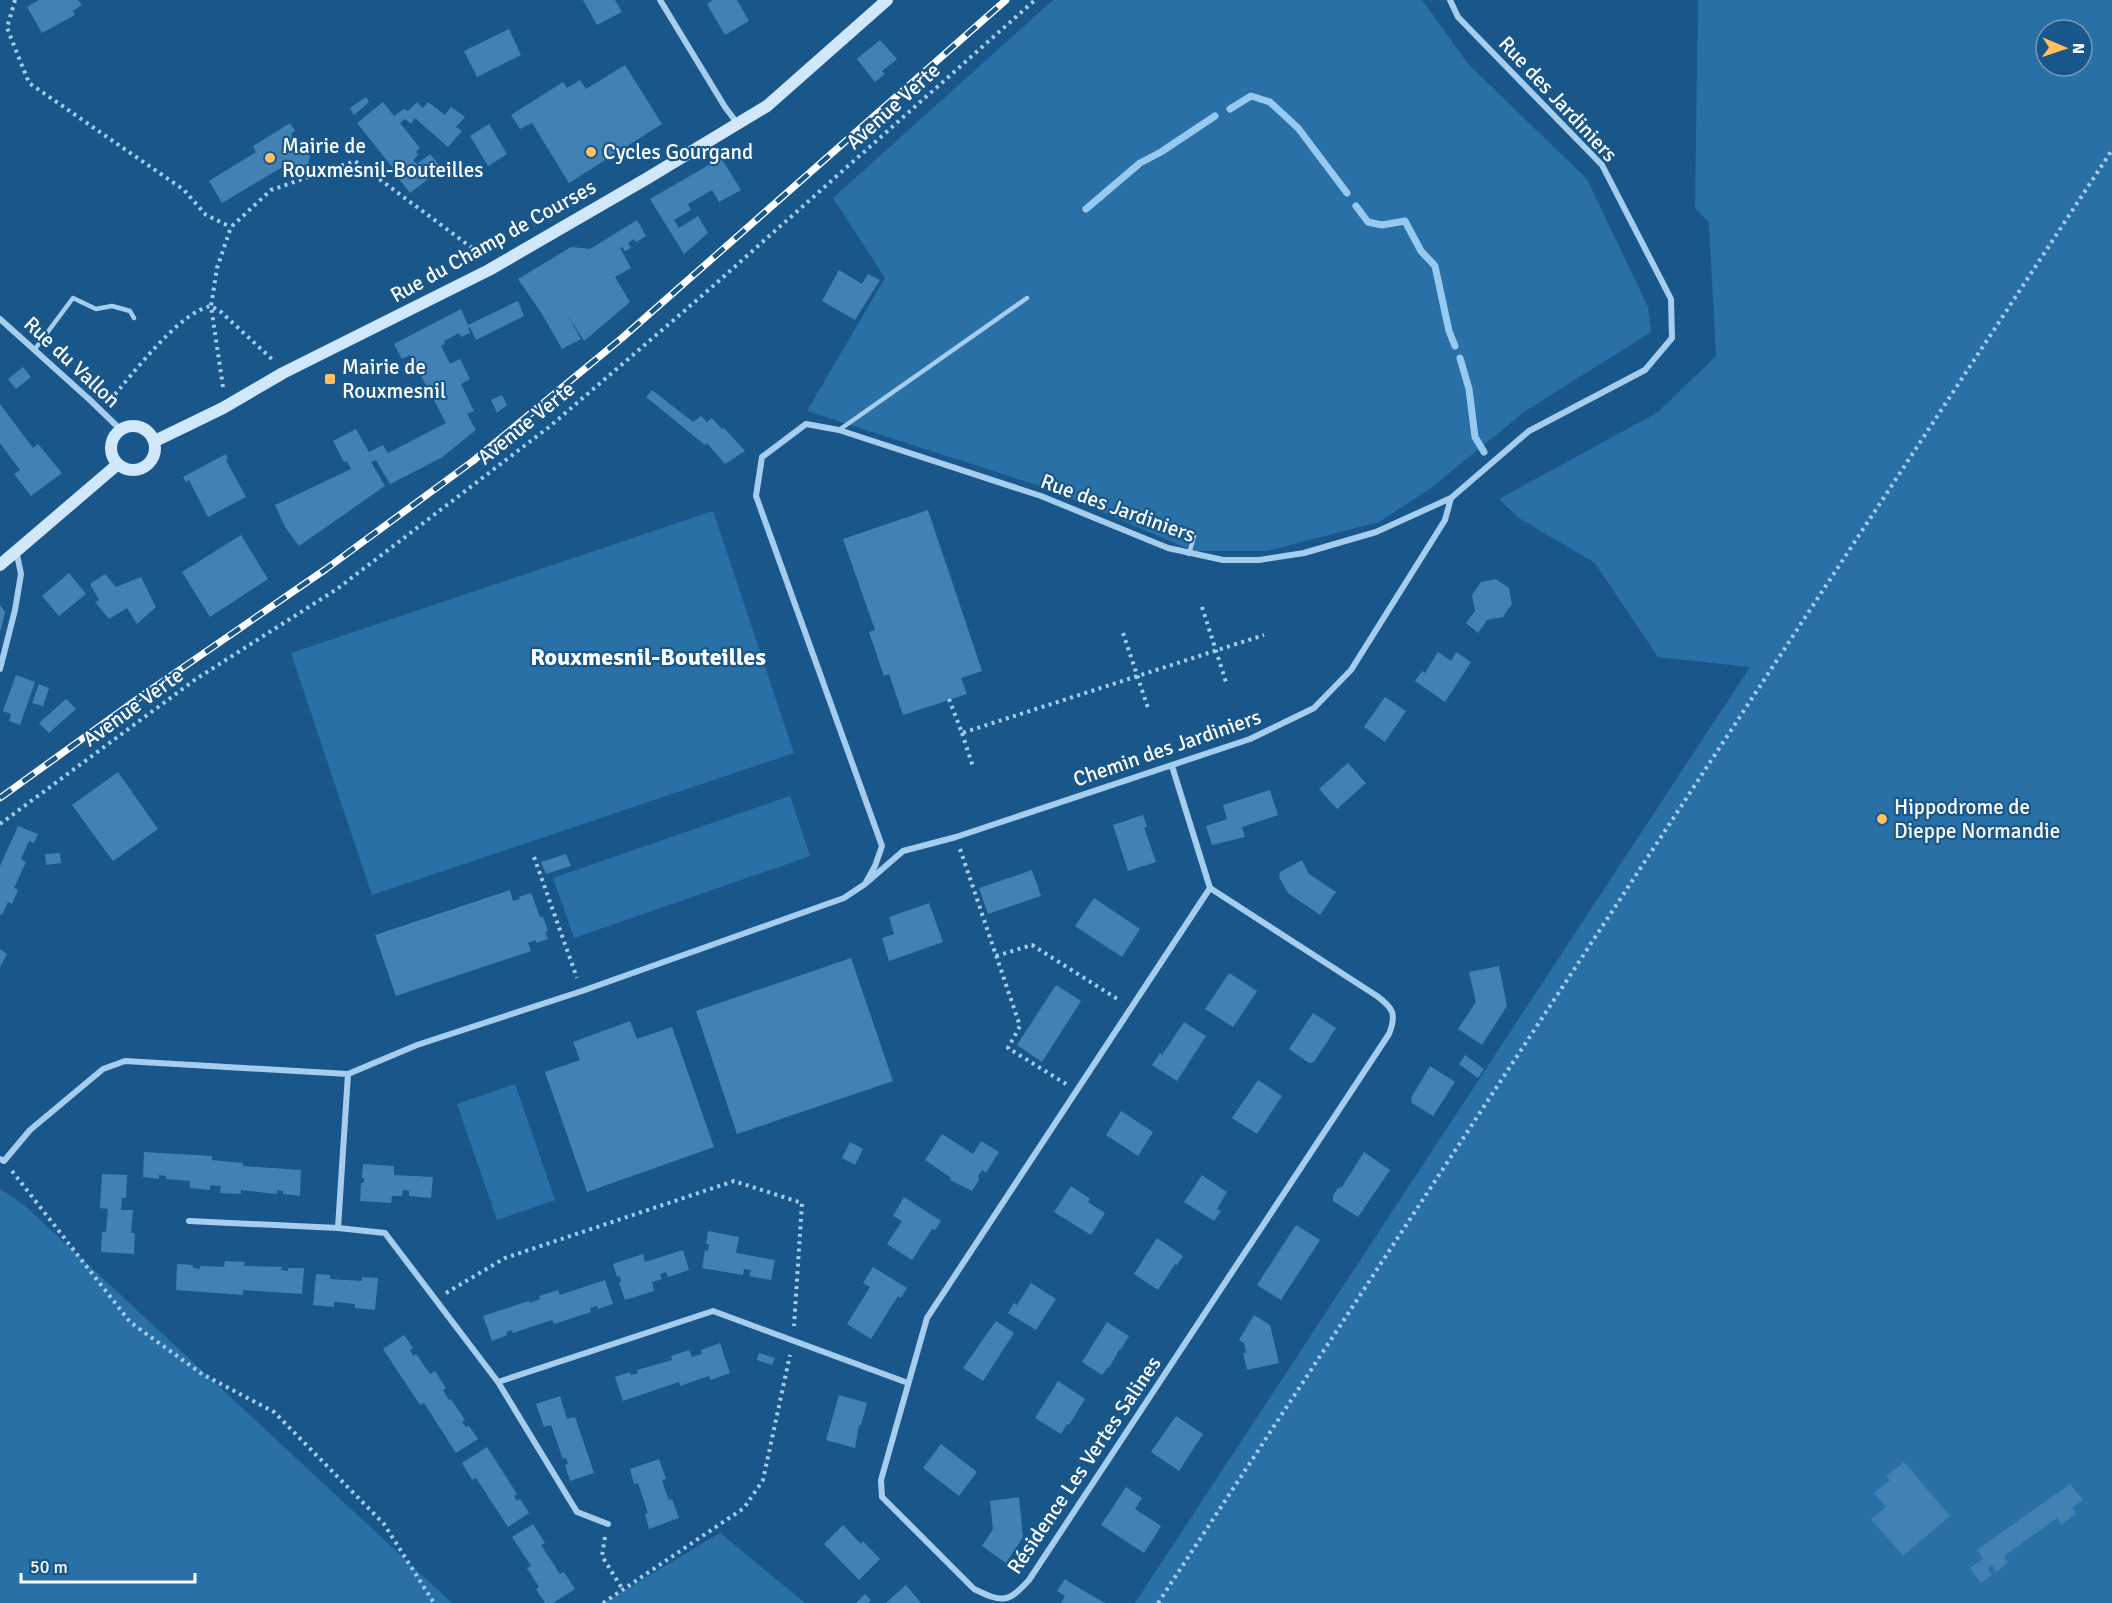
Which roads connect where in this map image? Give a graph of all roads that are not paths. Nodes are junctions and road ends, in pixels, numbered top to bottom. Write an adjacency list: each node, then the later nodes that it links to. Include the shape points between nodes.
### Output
1 (660, 0): 4 (street)
2 (887, 0): 4 (main road, Rue du Champ de Courses, via 767,106)
3 (1450, 0): 13 (street, Rue des Jardiniers, via 1458,17 1602,165 1671,299 1672,338 1645,370 1529,431)
4 (737, 123): 11 (main road, Rue du Champ de Courses, via 489,270)
5 (1027, 298): 10 (lane)
6 (134, 318): 8 (lane, via 130,311 112,306 96,309 73,298)
7 (0, 319): 8 (street, Rue du Vallon)
8 (35, 349): 9 (street, Rue du Vallon)
9 (121, 430): 11 (main road, via 140,427); 12 (main road, via 111,450)
10 (839, 430): 16 (street, Rue des Jardiniers, via 1041,496); 20 (street, Rue des Jardiniers, via 806,424 762,457 756,496 882,846)
11 (154, 441): 12 (main road, via 154,456 145,467 131,470)
12 (118, 464): 15 (main road)
13 (1451, 498): 16 (street, Rue des Jardiniers, via 1376,532 1304,553 1259,560 1223,560); 19 (street, Chemin des Jardiniers, via 1445,520 1351,670 1314,708 1250,739)
14 (1194, 536): 16 (lane)
15 (16, 549): 17 (main road); 18 (street, via 21,574)
16 (1189, 554)
17 (0, 565)
18 (0, 669)
19 (1172, 766): 20 (street, Chemin des Jardiniers, via 903,851); 21 (street)
20 (865, 884): 22 (street, Chemin des Jardiniers, via 844,898 417,1045)
21 (1210, 888): 27 (street, Résidence Les Vertes Salines, via 927,1318); 27 (street, Résidence Les Vertes Salines, via 1387,1003 1394,1023 1015,1597 1004,1602 974,1589 882,1497 881,1480)
22 (348, 1074): 23 (street, via 125,1061 103,1069 30,1130); 25 (street)
23 (2, 1160)
24 (189, 1221): 25 (street)
25 (338, 1228): 26 (street, via 385,1233)
26 (498, 1382): 27 (street, via 713,1311); 28 (street, via 577,1512)
27 (908, 1383)
28 (608, 1524)

